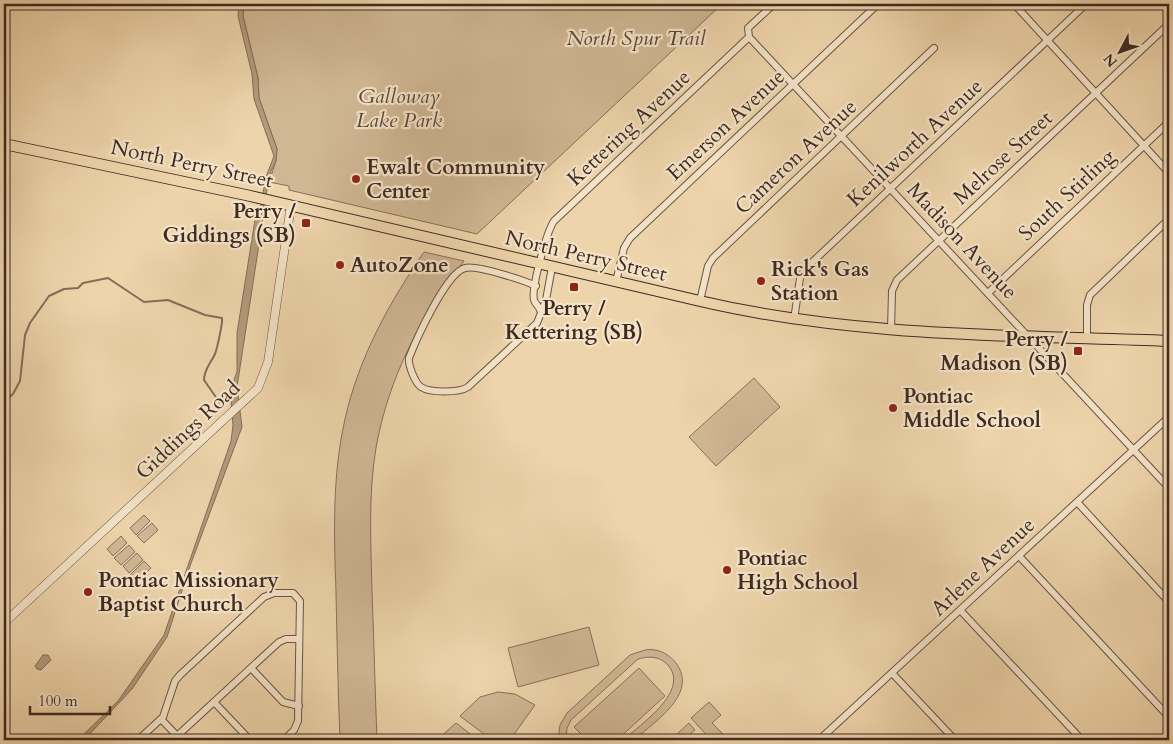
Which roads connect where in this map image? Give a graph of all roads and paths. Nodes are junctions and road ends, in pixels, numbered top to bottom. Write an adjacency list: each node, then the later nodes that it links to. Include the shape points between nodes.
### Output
1 (774, 4): 6 (street, Kettering Avenue, via 748,28)
2 (878, 4): 9 (street, Emerson Avenue)
3 (1014, 4): 7 (street)
4 (1086, 4): 7 (street, Kenilworth Avenue)
5 (1169, 24): 10 (street, Melrose Street)
6 (749, 37): 9 (street, Madison Avenue); 20 (street, Kettering Avenue, via 556,219 549,231)
7 (1047, 40): 10 (street); 16 (street, Kenilworth Avenue)
8 (934, 48): 12 (street, Cameron Avenue)
9 (793, 84): 12 (street, Madison Avenue); 22 (street, Emerson Avenue, via 629,239)
10 (1096, 93): 14 (street); 19 (street, Melrose Street)
11 (1169, 122): 14 (street, South Stirling)
12 (842, 136): 16 (street, Madison Avenue); 25 (street, Cameron Avenue, via 712,259)
13 (4, 144): 17 (main road, North Perry Street)
14 (1144, 146): 15 (street); 24 (street, South Stirling)
15 (1169, 173)
16 (890, 188): 19 (street, Madison Avenue); 27 (street, Kenilworth Avenue, via 804,270)
17 (291, 205): 20 (main road, North Perry Street); 39 (street, Giddings Road, via 268,362 258,388)
18 (1169, 219): 30 (street, via 1090,295)
19 (939, 240): 24 (street, Madison Avenue); 28 (street, Melrose Street, via 895,284)
20 (541, 264): 21 (main road, North Perry Street); 23 (street, Kettering Avenue)
21 (552, 267): 22 (main road, North Perry Street); 26 (street, via 546,300)
22 (616, 282): 25 (main road, North Perry Street)
23 (536, 286): 26 (street, via 535,301); 26 (street, via 472,268 457,272 433,309 409,358 418,385 454,392 466,389 536,324)
24 (988, 293): 29 (street, Madison Avenue)
25 (700, 301): 27 (main road, North Perry Street)
26 (540, 310)
27 (794, 320): 28 (main road, North Perry Street)
28 (891, 330): 29 (main road, North Perry Street)
29 (1028, 336): 30 (main road, North Perry Street); 33 (street, Madison Avenue)
30 (1087, 338): 31 (main road, North Perry Street)
31 (1169, 341)
32 (1169, 417): 33 (street, Arlene Avenue)
33 (1133, 450): 34 (street, Madison Avenue); 35 (street, Arlene Avenue)
34 (1169, 488)
35 (1076, 502): 36 (street, Arlene Avenue); 37 (street)
36 (1019, 556): 38 (street, Arlene Avenue); 45 (street)
37 (1169, 602)
38 (960, 610): 42 (street, Arlene Avenue); 54 (street)
39 (4, 623)
40 (299, 639): 41 (street, via 280,640); 44 (street); 46 (street, via 298,597 292,593 276,592 265,596 178,677)
41 (251, 668): 43 (street); 44 (street, via 283,702)
42 (892, 673): 49 (street, Arlene Avenue); 53 (street)
43 (214, 702): 48 (street); 51 (street)
44 (299, 706): 52 (street, via 297,726)
45 (1169, 718)
46 (161, 719): 48 (street); 50 (street)
47 (1169, 733): 55 (street)
48 (179, 738)
49 (822, 739)
50 (138, 740)
51 (250, 740)
52 (284, 740)
53 (955, 740)
54 (1082, 740)
55 (1162, 740)

